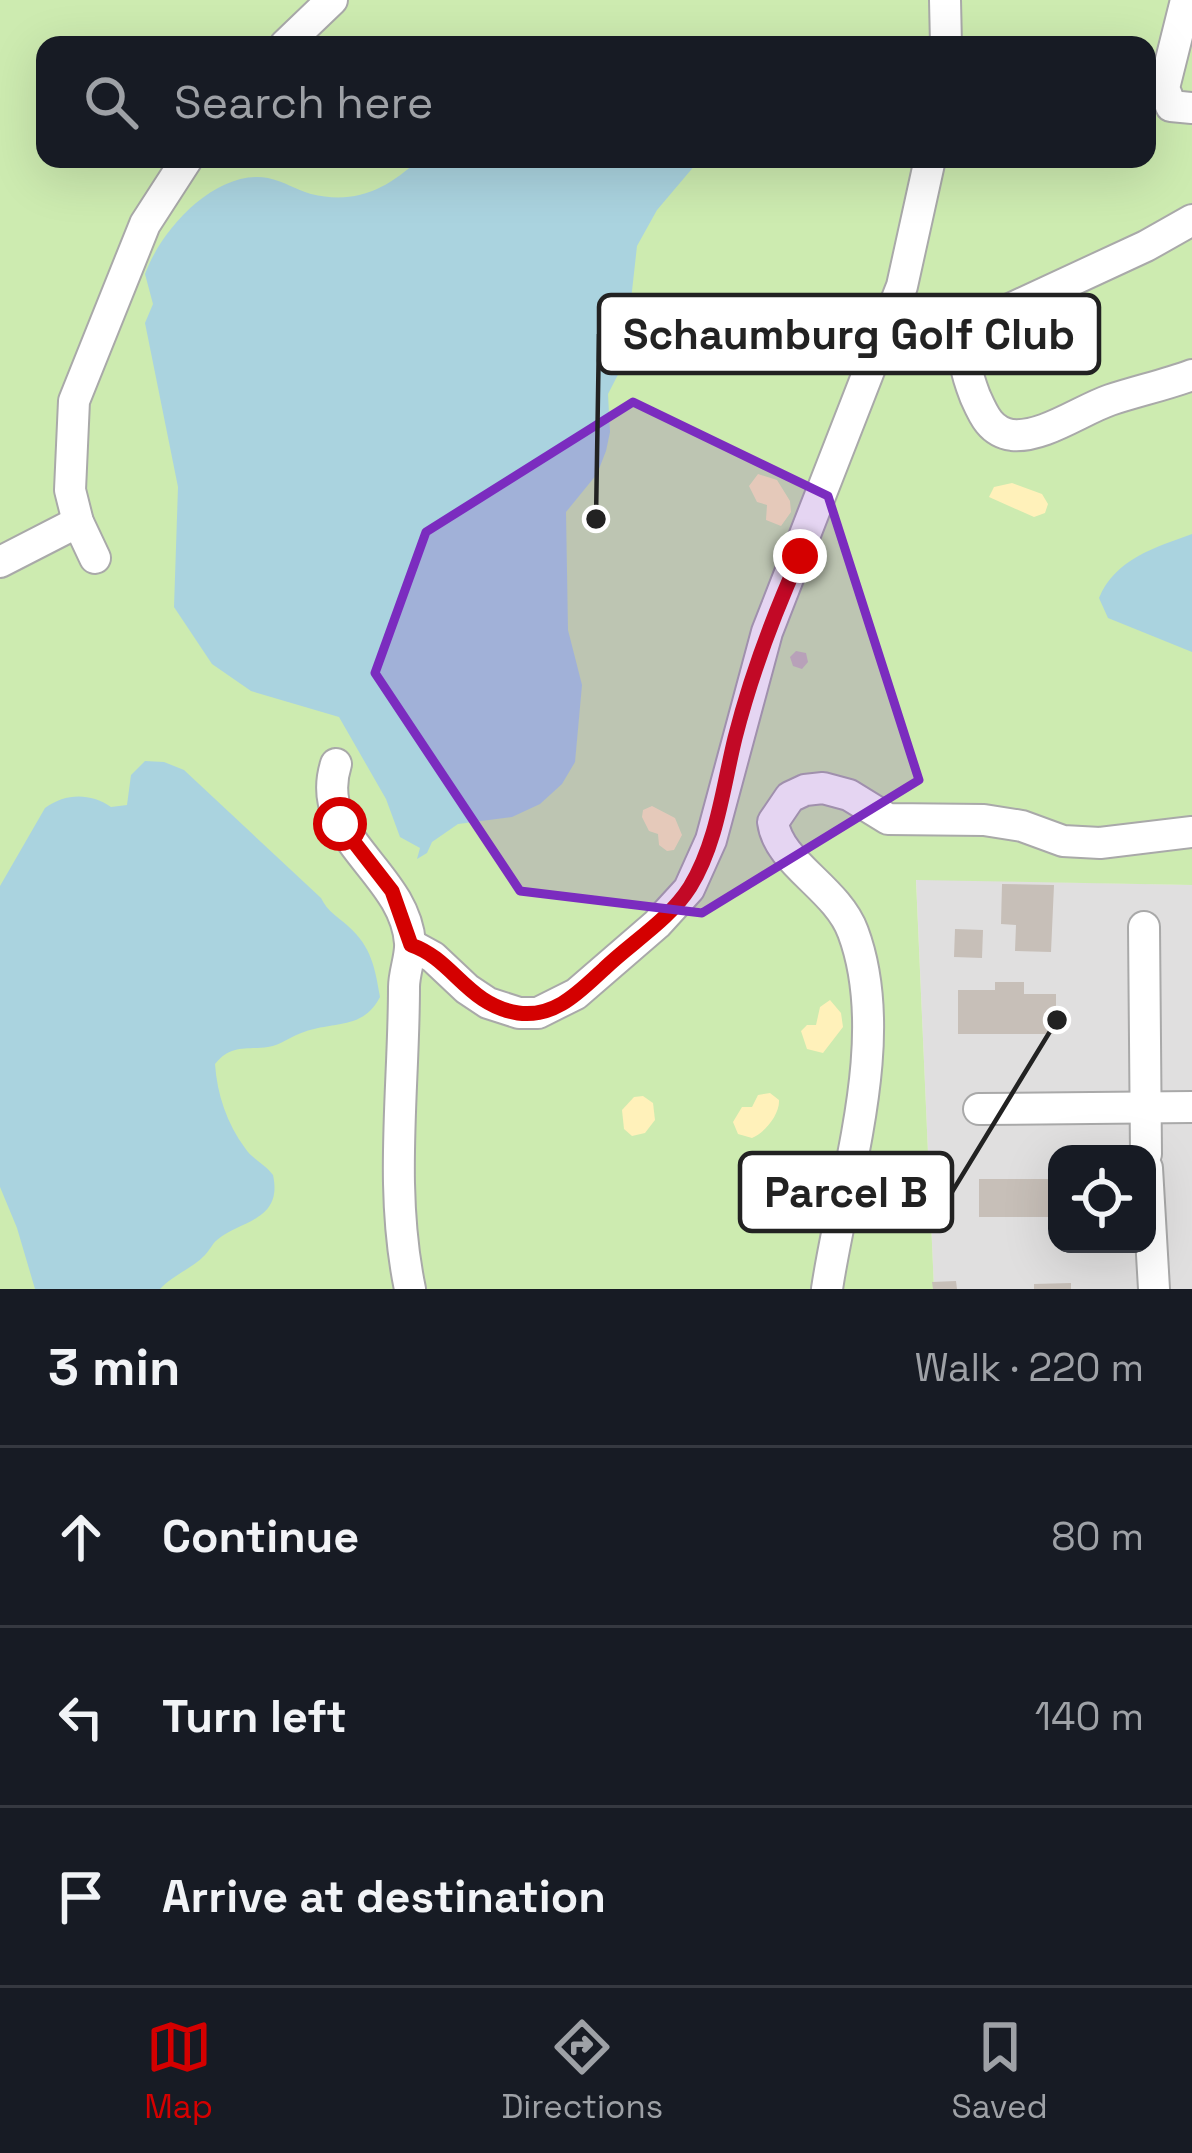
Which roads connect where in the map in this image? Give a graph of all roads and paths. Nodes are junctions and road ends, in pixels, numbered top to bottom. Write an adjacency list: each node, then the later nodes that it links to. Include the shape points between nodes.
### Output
1 (332, 0): 4 (street)
2 (945, 0): 5 (street)
3 (1186, 0): 6 (street, via 1164,88 1171,106)
4 (294, 36)
5 (946, 36)
6 (1192, 108)
7 (181, 168): 13 (street, via 151,211 79,385 68,468)
8 (928, 168): 10 (street)
9 (1192, 220): 11 (street)
10 (889, 322): 11 (street); 17 (street, via 767,632)
11 (968, 332): 12 (street, via 964,359 981,410 1012,435)
12 (1192, 375)
13 (78, 522): 14 (street); 15 (street)
14 (95, 558)
15 (0, 562)
16 (337, 764): 21 (street, via 334,810 392,891)
17 (721, 798): 18 (street); 21 (street, via 703,862 681,899 558,1007 529,1013 488,1003)
18 (774, 818): 19 (street, via 790,797 823,788 888,819 984,820 1063,841); 28 (street, via 780,844 845,914 863,979 862,1082)
19 (1192, 832)
20 (1144, 927): 22 (street)
21 (411, 945): 27 (street, via 397,1160)
22 (1144, 1106): 23 (street); 24 (street); 25 (street)
23 (1192, 1107)
24 (979, 1109)
25 (1146, 1145)
26 (1152, 1253): 29 (street)
27 (410, 1289)
28 (827, 1289)
29 (1154, 1289)

